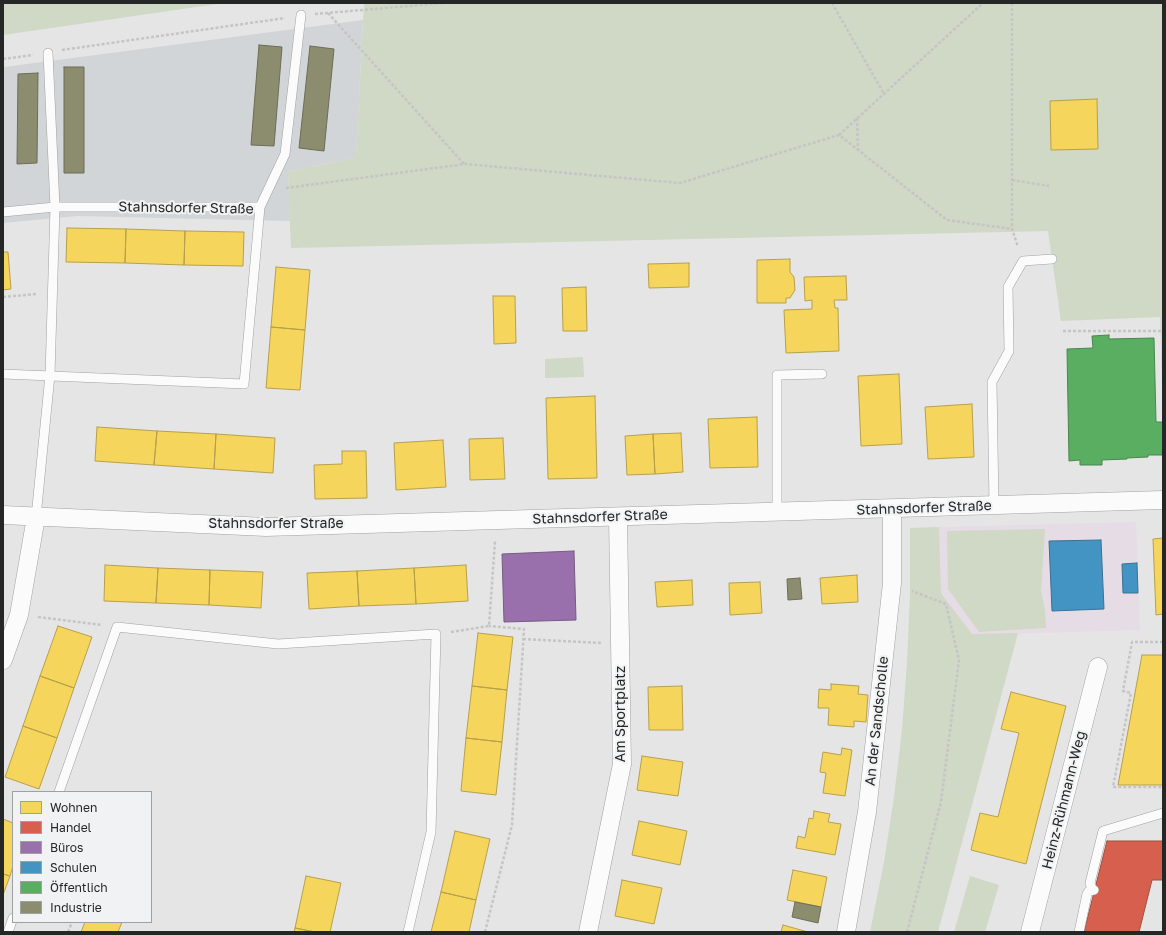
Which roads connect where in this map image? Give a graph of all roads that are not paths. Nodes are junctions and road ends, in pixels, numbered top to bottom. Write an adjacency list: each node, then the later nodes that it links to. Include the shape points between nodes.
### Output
1 (301, 15): 4 (lane, via 285,154)
2 (48, 53): 3 (lane)
3 (55, 207): 4 (lane, Stahnsdorfer Straße); 5 (lane, Stahnsdorfer Straße); 9 (lane)
4 (260, 207): 9 (lane, Stahnsdorfer Straße, via 244,384)
5 (3, 212)
6 (1052, 259): 11 (lane, via 1023,261 1008,287 1009,351 992,382)
7 (3, 374): 9 (lane, Stahnsdorfer Straße)
8 (822, 374): 13 (lane, via 777,375)
9 (50, 375): 15 (lane)
10 (1163, 500): 11 (street, Stahnsdorfer Straße)
11 (994, 506): 12 (street, Stahnsdorfer Straße)
12 (892, 509): 13 (street, Stahnsdorfer Straße); 25 (street, An der Sandscholle, via 892,583 867,812)
13 (777, 512): 16 (street, Stahnsdorfer Straße)
14 (3, 515): 15 (street, Stahnsdorfer Straße)
15 (36, 517): 16 (street, Stahnsdorfer Straße, via 266,527); 17 (street, via 19,615)
16 (618, 517): 24 (street, Am Sportplatz, via 622,764)
17 (3, 660)
18 (1098, 667): 26 (street, Heinz-Rühmann-Weg)
19 (59, 791): 23 (lane, via 117,627 278,644 436,634 431,832)
20 (1163, 813): 27 (lane, via 1103,831 1090,883 1094,890 1087,894)
21 (12, 921): 22 (lane)
22 (8, 932)
23 (408, 932)
24 (588, 932)
25 (846, 932)
26 (1030, 932)
27 (1079, 932)

